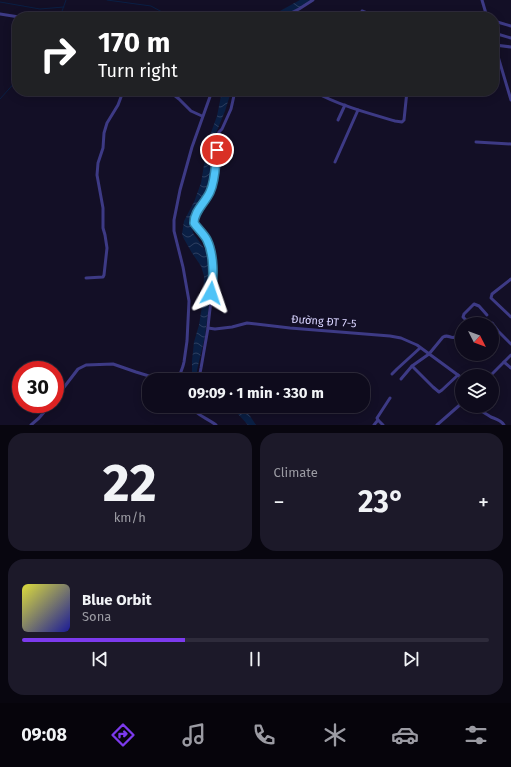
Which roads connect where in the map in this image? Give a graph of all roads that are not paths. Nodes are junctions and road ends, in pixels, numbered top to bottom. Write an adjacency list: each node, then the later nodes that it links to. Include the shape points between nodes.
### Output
1 (313, 0): 3 (street)
2 (482, 0): 4 (street)
3 (293, 12)
4 (486, 12)
5 (0, 14): 6 (street)
6 (12, 16)
7 (499, 22): 8 (street)
8 (511, 26)
9 (499, 34): 10 (street)
10 (511, 38)
11 (499, 45): 12 (street)
12 (511, 47)
13 (499, 61): 14 (street)
14 (500, 64): 21 (street)
15 (121, 96): 29 (street, via 107,123 98,163 97,175 107,248 104,275)
16 (175, 96): 24 (street, via 191,111)
17 (210, 96): 24 (street)
18 (234, 96): 34 (street, via 231,110 217,139 216,168 210,193 194,219 194,223 208,242 212,257 213,282)
19 (322, 96): 22 (street)
20 (406, 96): 23 (street, via 402,122)
21 (511, 100)
22 (345, 105): 23 (street); 25 (street)
23 (358, 110): 28 (street)
24 (202, 116): 45 (street, via 180,190 174,220 174,231 189,301 187,341)
25 (338, 120)
26 (476, 142): 27 (street)
27 (511, 144)
28 (335, 162)
29 (86, 278)
30 (511, 279): 33 (street, via 492,294 492,298)
31 (487, 315): 32 (street, via 474,304)
32 (463, 317)
33 (511, 318)
34 (208, 328): 38 (street, Đường ĐT 7-5, via 232,327 247,323 390,336 401,338); 46 (street)
35 (499, 332): 37 (street)
36 (455, 337): 39 (street, via 443,337)
37 (511, 344)
38 (420, 348): 39 (street, Đường ĐT 7-5); 49 (street)
39 (429, 354): 42 (street); 47 (street, Đường ĐT 7-5)
40 (511, 355): 41 (street)
41 (504, 362): 43 (street); 44 (street)
42 (412, 366): 50 (street, via 439,392); 51 (street)
43 (511, 368)
44 (497, 369)
45 (180, 373)
46 (200, 373)
47 (455, 373)
48 (142, 374): 52 (street, via 113,364 86,365 78,369)
49 (392, 374)
50 (455, 378)
51 (401, 379)
52 (64, 387)
53 (390, 398): 58 (street, via 376,418)
54 (455, 409): 63 (street)
55 (44, 413): 59 (street)
56 (197, 413): 60 (street)
57 (485, 413): 64 (street)
58 (378, 420): 61 (street); 62 (street)
59 (31, 425)
60 (216, 425)
61 (374, 425)
62 (383, 425)
63 (437, 425)
64 (504, 425)

